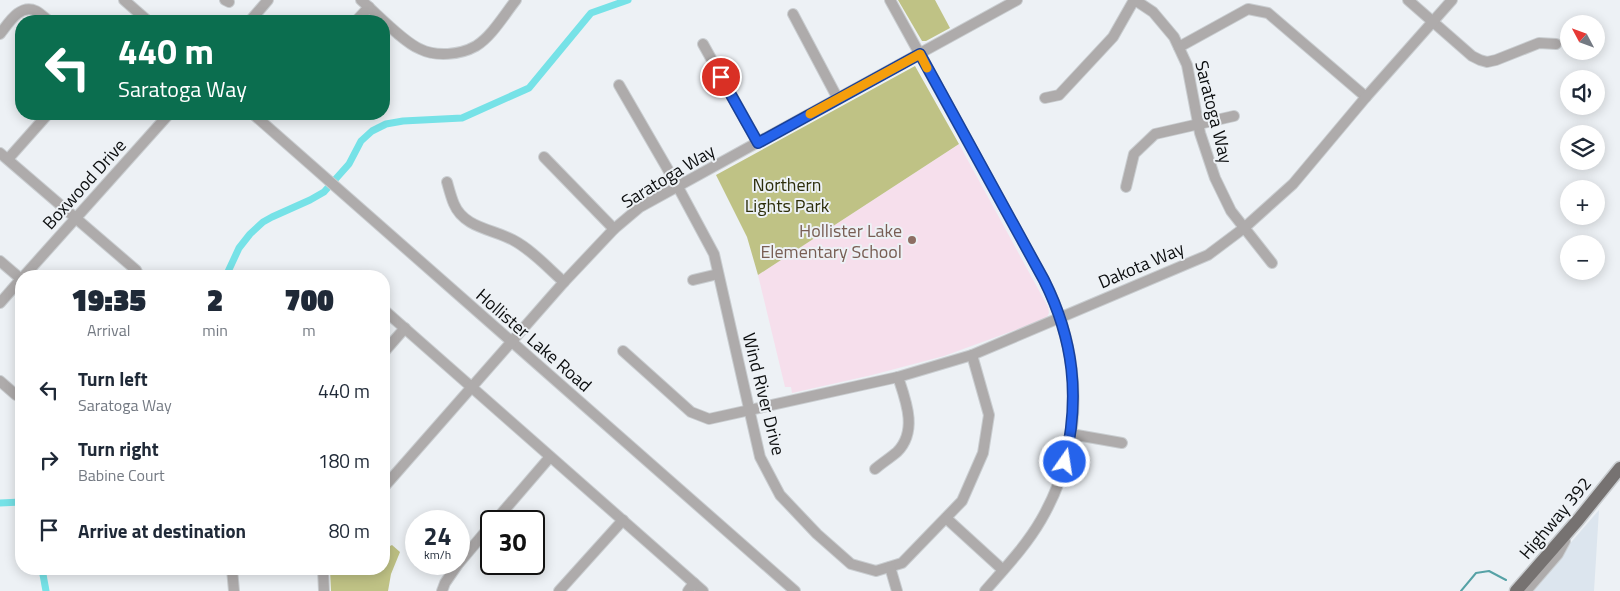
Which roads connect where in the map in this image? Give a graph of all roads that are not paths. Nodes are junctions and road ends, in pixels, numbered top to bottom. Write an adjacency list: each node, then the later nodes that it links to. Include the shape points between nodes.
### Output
1 (124, 0): 16 (street)
2 (268, 0): 17 (street)
3 (516, 0): 20 (street, via 487,37 461,52 432,54 419,49)
4 (890, 0): 25 (street)
5 (994, 0): 11 (street)
6 (1017, 0): 11 (street, Saratoga Way)
7 (1135, 0): 24 (street, Saratoga Way, via 1153,12 1174,36); 28 (street, via 1113,37 1059,95)
8 (1408, 0): 19 (street)
9 (1452, 0): 19 (street, Dakota Way)
10 (365, 4): 18 (street)
11 (1000, 10): 25 (street, Saratoga Way)
12 (793, 14): 29 (street)
13 (15, 15): 15 (street, via 31,9)
14 (15, 15): 21 (street)
15 (42, 15)
16 (141, 15)
17 (255, 15)
18 (377, 15)
19 (1432, 21): 23 (street, via 1472,56 1487,62 1540,43); 27 (street, Dakota Way)
20 (390, 26)
21 (0, 34)
22 (703, 44): 35 (street)
23 (1556, 44)
24 (1179, 47): 27 (street, via 1248,9 1268,13); 34 (street, Saratoga Way, via 1187,64)
25 (920, 54): 29 (street, Saratoga Way); 55 (street, via 1044,280)
26 (619, 85): 40 (street, Wind River Drive)
27 (1366, 97): 42 (street, Dakota Way, via 1293,184)
28 (1045, 98)
29 (838, 99): 35 (street, Saratoga Way)
30 (1234, 116): 34 (street)
31 (42, 120): 36 (street)
32 (164, 120): 41 (street, Boxwood Drive)
33 (259, 120): 57 (street, Hollister Lake Road)
34 (1198, 124): 39 (street, via 1155,134 1134,154); 42 (street, Saratoga Way, via 1215,178 1231,211)
35 (758, 143): 40 (street, Saratoga Way)
36 (4, 156): 41 (street)
37 (544, 156): 43 (street)
38 (447, 182): 51 (street, via 454,207 468,221 513,240)
39 (1126, 186)
40 (678, 187): 43 (street, Saratoga Way, via 640,208); 49 (street, Wind River Drive, via 714,254)
41 (76, 218): 46 (street, Boxwood Drive); 47 (street)
42 (1244, 228): 45 (street, Saratoga Way); 55 (street, Dakota Way, via 1208,254)
43 (614, 229): 51 (street, Saratoga Way)
44 (0, 261): 48 (street)
45 (1272, 263)
46 (29, 270)
47 (136, 270)
48 (15, 274)
49 (718, 274): 50 (street); 65 (street, Wind River Drive)
50 (693, 280)
51 (564, 282): 57 (street, Saratoga Way)
52 (15, 286): 53 (street)
53 (0, 303)
54 (390, 315): 56 (street)
55 (1060, 317): 60 (street, Dakota Way); 66 (street, via 1073,374)
56 (404, 328): 58 (street); 63 (street)
57 (512, 341): 63 (street, Saratoga Way); 89 (street, Hollister Lake Road)
58 (390, 345)
59 (623, 352): 65 (street, Dakota Way, via 691,412 709,419)
60 (972, 355): 61 (street, Dakota Way); 73 (street, via 989,416 983,453 962,501)
61 (898, 376): 65 (street, Dakota Way); 70 (street, via 910,420 908,432 897,452)
62 (0, 381): 64 (street)
63 (472, 387): 68 (street); 71 (street, Saratoga Way)
64 (15, 394)
65 (749, 410): 78 (street, Wind River Drive, via 760,457 780,495 851,564 876,571)
66 (1072, 434): 67 (street); 79 (street, via 1051,502)
67 (1122, 443)
68 (550, 457): 72 (street); 74 (street)
69 (1620, 468): 75 (main road, Highway 392)
70 (875, 469)
71 (390, 480)
72 (504, 510)
73 (946, 518): 78 (street, via 902,562); 79 (street)
74 (623, 520): 83 (street); 87 (street)
75 (1578, 520): 92 (main road, Highway 392); 93 (street, via 1558,554)
76 (480, 538): 77 (street)
77 (470, 549)
78 (890, 567): 90 (street)
79 (1004, 570): 91 (street)
80 (233, 575): 84 (street)
81 (323, 575): 85 (street)
82 (450, 575): 86 (street)
83 (691, 587): 88 (street)
84 (234, 591)
85 (324, 591)
86 (442, 591)
87 (559, 591)
88 (703, 591)
89 (795, 591)
90 (897, 591)
91 (985, 591)
92 (1516, 591)
93 (1526, 591)

